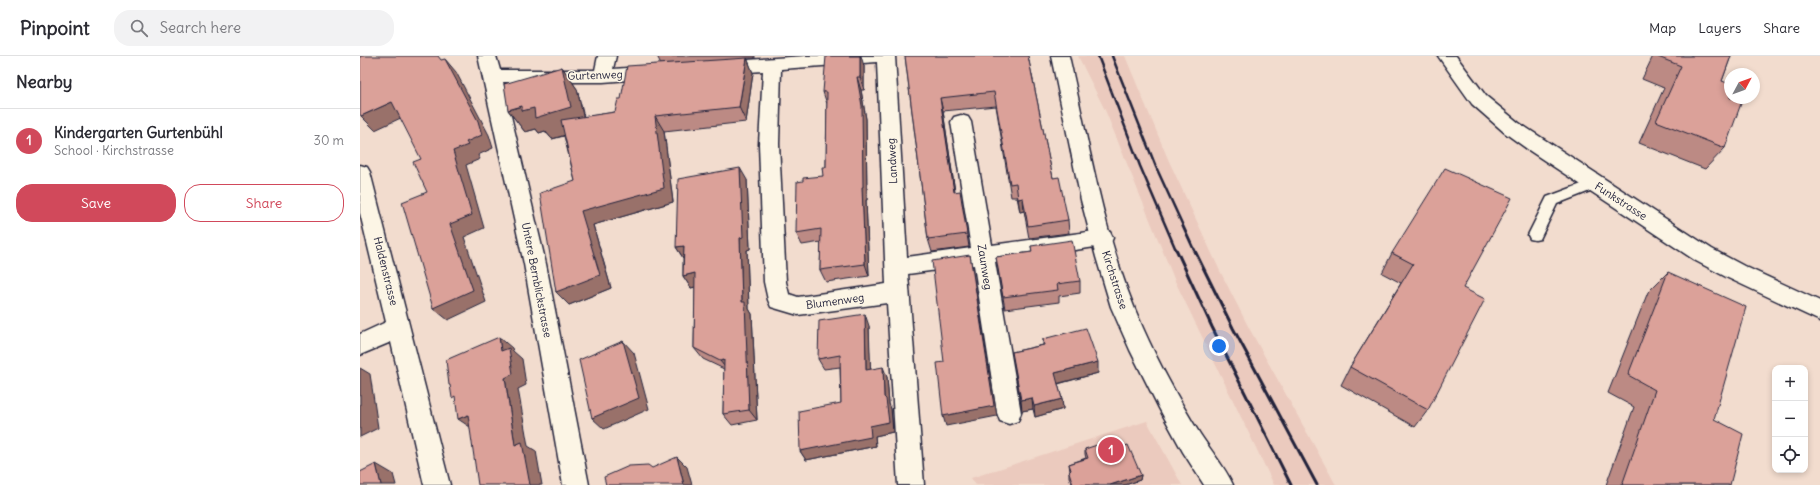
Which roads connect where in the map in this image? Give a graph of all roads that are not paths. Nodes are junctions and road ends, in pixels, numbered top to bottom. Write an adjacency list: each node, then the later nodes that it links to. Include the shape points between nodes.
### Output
1 (607, 56): 9 (street)
2 (886, 56): 5 (street); 16 (street, Landweg)
3 (1060, 56): 14 (street, Kirchstrasse)
4 (1447, 56): 12 (street, Funkstrasse, via 1478,100 1512,128)
5 (772, 64): 7 (street); 17 (street, Blumenweg, via 769,144 775,282 779,300 798,306)
6 (490, 66): 9 (street, Gurtenweg); 23 (street, Untere Bernblickstrasse, via 535,264)
7 (703, 69)
8 (672, 71): 9 (street, Gurtenweg)
9 (603, 76)
10 (961, 122): 15 (street, Zaunweg)
11 (360, 172): 19 (street, Haldenstrasse)
12 (1594, 184): 13 (lane, via 1552,201); 18 (street, Funkstrasse, via 1711,258)
13 (1535, 235)
14 (1102, 238): 15 (street); 25 (street, Kirchstrasse, via 1115,286 1132,330 1169,405)
15 (983, 254): 16 (street); 21 (street, Zaunweg)
16 (898, 267): 17 (street)
17 (898, 292): 24 (street)
18 (1820, 311)
19 (399, 327): 20 (street); 22 (street)
20 (360, 345)
21 (1009, 412)
22 (437, 485)
23 (576, 485)
24 (911, 485)
25 (1220, 485)

